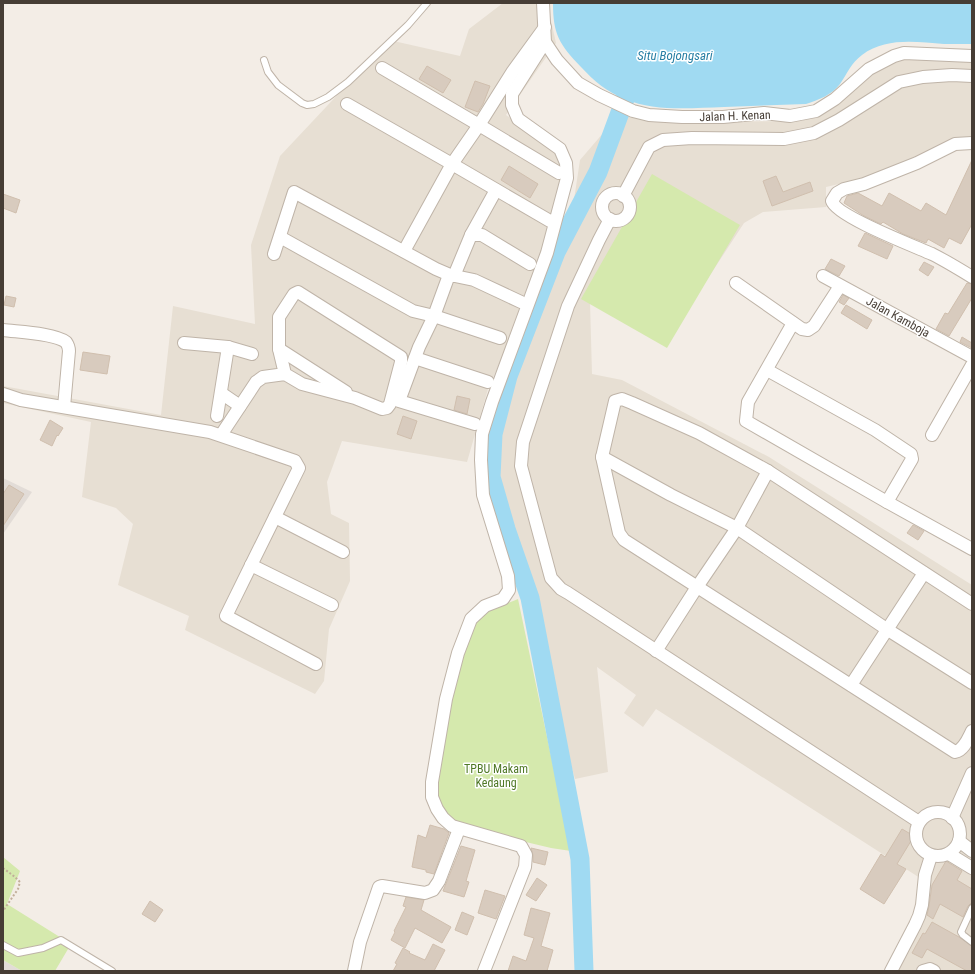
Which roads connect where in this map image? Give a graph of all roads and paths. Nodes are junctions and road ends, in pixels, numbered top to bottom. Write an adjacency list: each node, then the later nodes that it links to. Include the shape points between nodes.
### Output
1 (427, 3): 6 (lane, via 408,25 348,82 314,104 307,105 278,85 268,72)
2 (543, 3): 3 (street, Jalan H. Kenan)
3 (544, 27): 4 (street, Jalan H. Kenan); 10 (street)
4 (545, 42): 5 (street, Jalan H. Kenan, via 557,60 578,82 599,95 633,111 682,117 764,113 790,116 816,111 835,99 870,69 894,56 904,53); 73 (street, via 512,94 512,105 518,119 560,149 566,163 567,178 547,253 482,434 483,495 510,590 503,599 485,606 471,620 458,653 446,699 432,782 432,797 443,818)
5 (972, 56)
6 (264, 60)
7 (382, 68): 10 (street)
8 (972, 76): 15 (street, via 923,77 899,82 839,120 814,133 792,138 663,140 649,147)
9 (347, 104): 12 (street)
10 (479, 125): 12 (street); 13 (street)
11 (972, 143): 25 (street, via 955,144 917,163 864,184 844,189 837,193 832,201 846,215 931,254)
12 (452, 164): 14 (street); 20 (street)
13 (559, 173)
14 (496, 190): 17 (street); 18 (street)
15 (623, 196): 16 (street, via 629,204 628,213 621,220); 16 (street, via 616,193 604,199 602,212)
16 (610, 220): 65 (street, via 568,306 523,442 521,466 551,578 561,589)
17 (550, 221)
18 (471, 235): 22 (street, via 482,235); 23 (street)
19 (280, 237): 20 (street, via 294,192); 21 (street); 29 (street, via 413,311)
20 (404, 251): 23 (street)
21 (274, 254)
22 (530, 264)
23 (452, 275): 28 (street, via 474,280); 29 (street)
24 (823, 276): 27 (street, Jalan Kamboja)
25 (972, 277)
26 (736, 283): 30 (street)
27 (840, 286): 30 (street, via 810,330 802,329); 37 (street, Jalan Kamboja)
28 (521, 302)
29 (434, 316): 32 (street); 38 (street)
30 (793, 323): 40 (street)
31 (3, 330): 47 (street, via 53,337 66,342 70,351)
32 (500, 338)
33 (184, 343): 34 (street)
34 (228, 347): 36 (street); 43 (street)
35 (279, 349): 41 (street); 45 (street); 45 (street, via 279,317 298,292 401,357 387,408 382,409)
36 (252, 354)
37 (972, 357)
38 (416, 358): 42 (street); 49 (street, via 399,401)
39 (972, 365): 51 (street)
40 (766, 370): 54 (street, via 748,402 746,421); 54 (street, via 875,430 911,454 912,459)
41 (280, 375): 45 (street, via 302,384); 46 (street, via 263,377 256,382)
42 (488, 382)
43 (221, 393): 46 (street); 48 (street)
44 (3, 394): 47 (street)
45 (355, 398)
46 (240, 406): 50 (street)
47 (64, 408): 50 (street)
48 (217, 416)
49 (475, 424)
50 (221, 435): 55 (street, via 295,461 299,468)
51 (932, 435)
52 (602, 457): 53 (street, via 616,401 622,399 699,432); 56 (street); 61 (street, via 619,533 624,540)
53 (768, 471): 56 (street); 60 (street)
54 (887, 502): 57 (street)
55 (275, 517): 58 (street); 59 (street)
56 (737, 528): 61 (street); 64 (street)
57 (972, 549)
58 (343, 552)
59 (251, 565): 63 (street); 66 (street, via 226,616)
60 (924, 573): 62 (street); 64 (street)
61 (697, 586): 65 (street); 68 (street)
62 (972, 604)
63 (332, 605)
64 (888, 630): 67 (street); 68 (street)
65 (656, 651): 72 (street)
66 (316, 664)
67 (972, 683)
68 (851, 685): 69 (street, via 955,752 963,746)
69 (972, 731)
70 (972, 774): 71 (street)
71 (952, 818): 72 (street, via 938,812 924,816); 74 (street, via 959,828)
72 (919, 822): 77 (street, via 915,831 916,842 922,851)
73 (458, 829): 85 (street, via 439,881 433,890 424,893 379,887 360,942); 86 (street, via 520,846 526,855 525,867)
74 (959, 841): 75 (street); 76 (street)
75 (972, 851)
76 (949, 854): 77 (street); 79 (street)
77 (931, 856): 87 (street, via 925,875 919,916)
78 (3, 868): 81 (path, via 20,882)
79 (972, 868)
80 (972, 908): 82 (lane, via 960,932)
81 (3, 911)
82 (972, 942)
83 (3, 945): 84 (lane, via 18,953 43,948 61,940)
84 (112, 971)
85 (354, 971)
86 (484, 971)
87 (891, 971)
88 (923, 971): 89 (street)
89 (934, 971)

